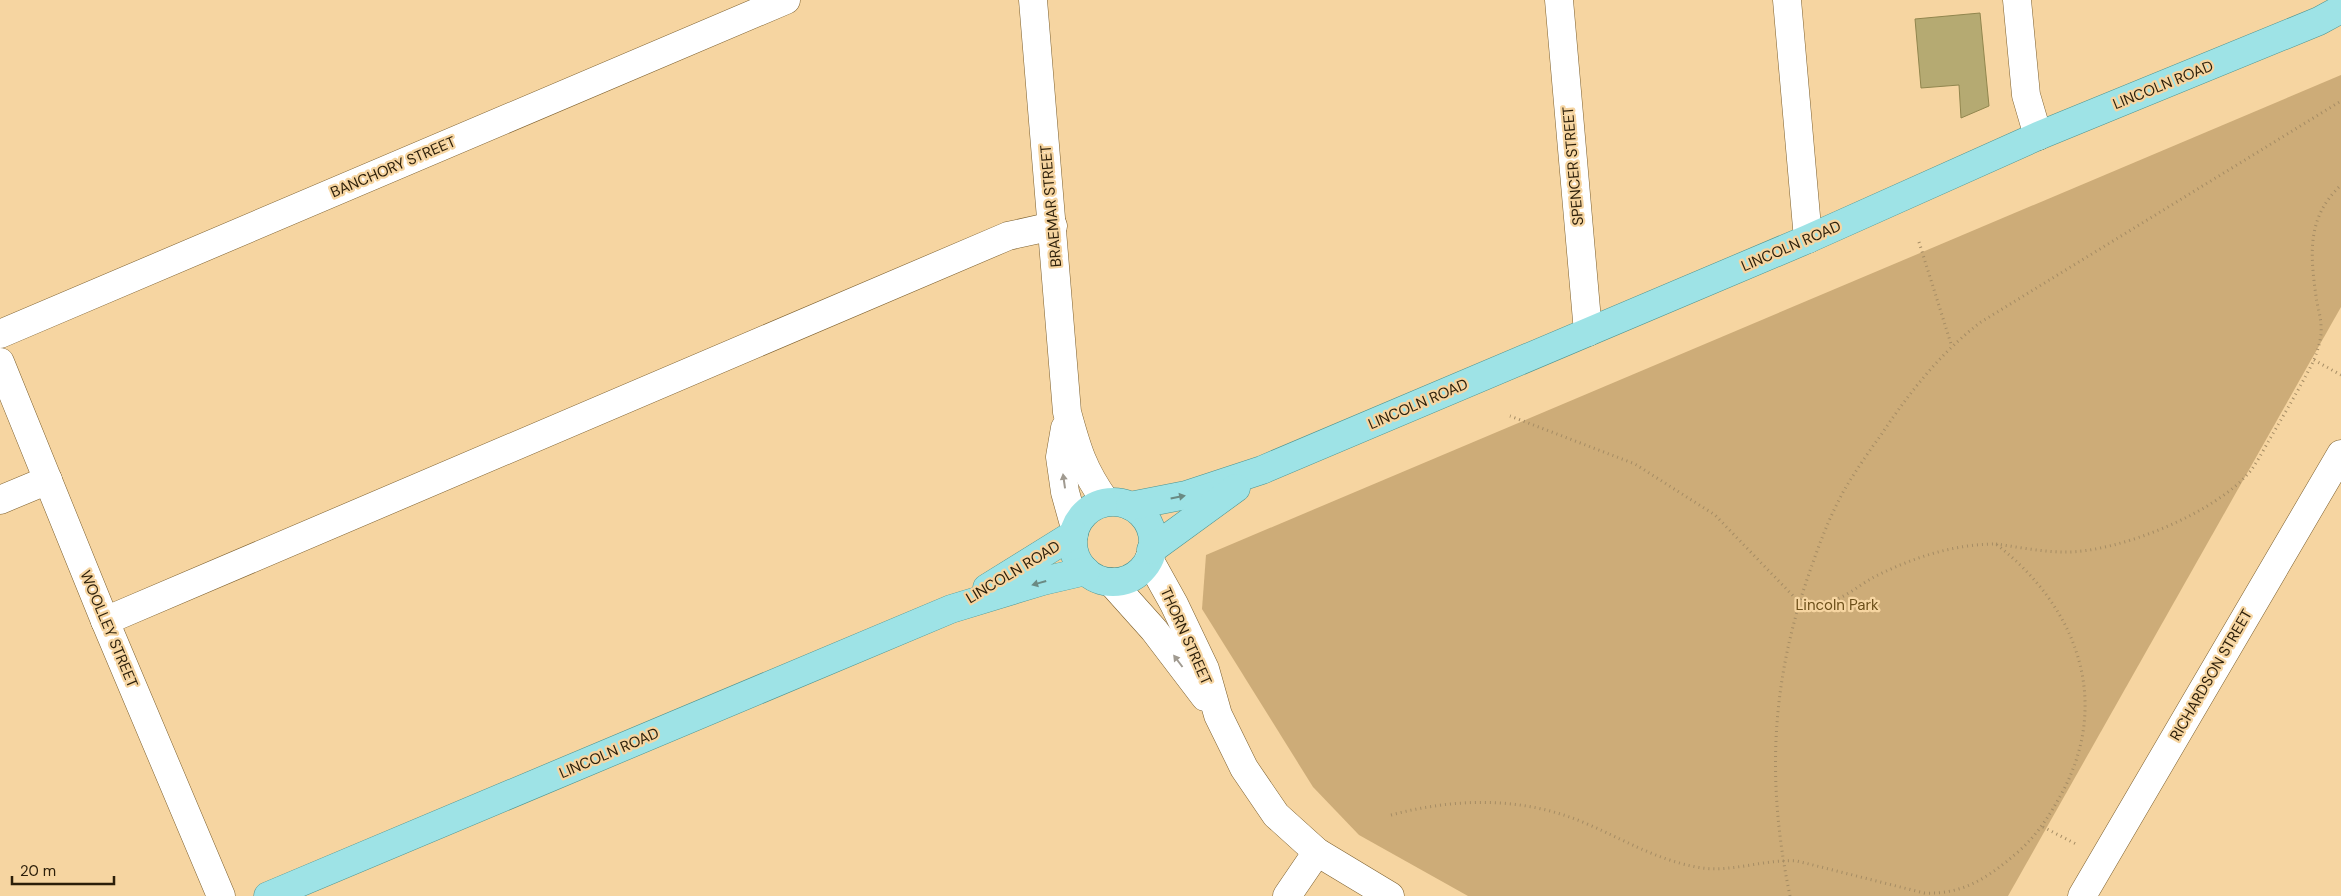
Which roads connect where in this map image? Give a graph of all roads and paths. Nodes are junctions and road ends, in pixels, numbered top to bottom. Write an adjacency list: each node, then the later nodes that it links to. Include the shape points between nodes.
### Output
1 (786, 0): 14 (street, BANCHORY STREET)
2 (1033, 0): 10 (street, BRAEMAR STREET)
3 (1559, 0): 13 (street, SPENCER STREET)
4 (1787, 0): 11 (street)
5 (2017, 0): 8 (street, via 2026,95)
6 (2334, 16): 8 (main road, LINCOLN ROAD)
7 (2341, 101): 15 (path, via 1981,322)
8 (2038, 136): 11 (main road, LINCOLN ROAD)
9 (2341, 185): 16 (path, via 2317,218 2312,244 2322,326)
10 (1054, 226): 19 (street, BRAEMAR STREET); 33 (street, via 1008,236)
11 (1808, 238): 13 (main road, LINCOLN ROAD)
12 (1919, 242): 15 (path)
13 (1588, 332): 22 (main road, LINCOLN ROAD)
14 (0, 334)
15 (1952, 347): 31 (path, via 1891,419 1848,482 1818,548)
16 (2314, 360): 18 (path); 27 (path, via 2252,469 2237,485 2182,519 2154,532 2098,549 2064,552)
17 (0, 362): 23 (street, WOOLLEY STREET)
18 (2341, 375)
19 (1067, 412): 25 (street, BRAEMAR STREET, via 1089,479); 26 (street, BRAEMAR STREET, one-way to 19, via 1060,457)
20 (1510, 416): 31 (path, via 1635,464 1715,515)
21 (2341, 454): 38 (street, RICHARDSON STREET)
22 (1262, 470): 25 (main road, LINCOLN ROAD, one-way to 22, via 1186,495); 28 (main road, LINCOLN ROAD, via 1210,505)
23 (48, 480): 24 (street); 33 (street, WOOLLEY STREET)
24 (0, 500)
25 (1118, 504): 26 (main road, via 1087,511); 28 (main road, via 1141,514 1148,524 1152,537)
26 (1075, 531): 29 (main road, via 1075,554); 32 (main road, LINCOLN ROAD)
27 (1996, 544): 31 (path, via 1936,552 1874,577 1834,600); 36 (path, via 2035,578 2064,621 2081,664 2086,698 2077,759)
28 (1150, 554): 30 (main road, via 1133,576); 34 (street, THORN STREET, via 1205,669)
29 (1086, 571): 30 (main road); 32 (main road, LINCOLN ROAD, one-way to 32)
30 (1111, 582): 34 (street, THORN STREET, one-way to 30, via 1154,630)
31 (1799, 602): 39 (path, via 1781,677 1775,743 1775,794)
32 (951, 609): 41 (main road, LINCOLN ROAD)
33 (106, 621): 40 (street, WOOLLEY STREET)
34 (1218, 715): 37 (street, THORN STREET, via 1244,768 1276,815)
35 (1390, 815): 39 (path, via 1417,808 1485,801 1546,809 1585,823 1648,854 1703,868)
36 (2043, 827): 38 (path); 39 (path, via 2005,864 1983,879 1944,894 1924,893)
37 (1317, 852): 42 (street); 43 (street, THORN STREET)
38 (2104, 859): 45 (street, RICHARDSON STREET)
39 (1783, 860): 44 (path)
40 (222, 896)
41 (268, 896)
42 (1287, 896)
43 (1390, 896)
44 (1790, 896)
45 (2082, 896)

